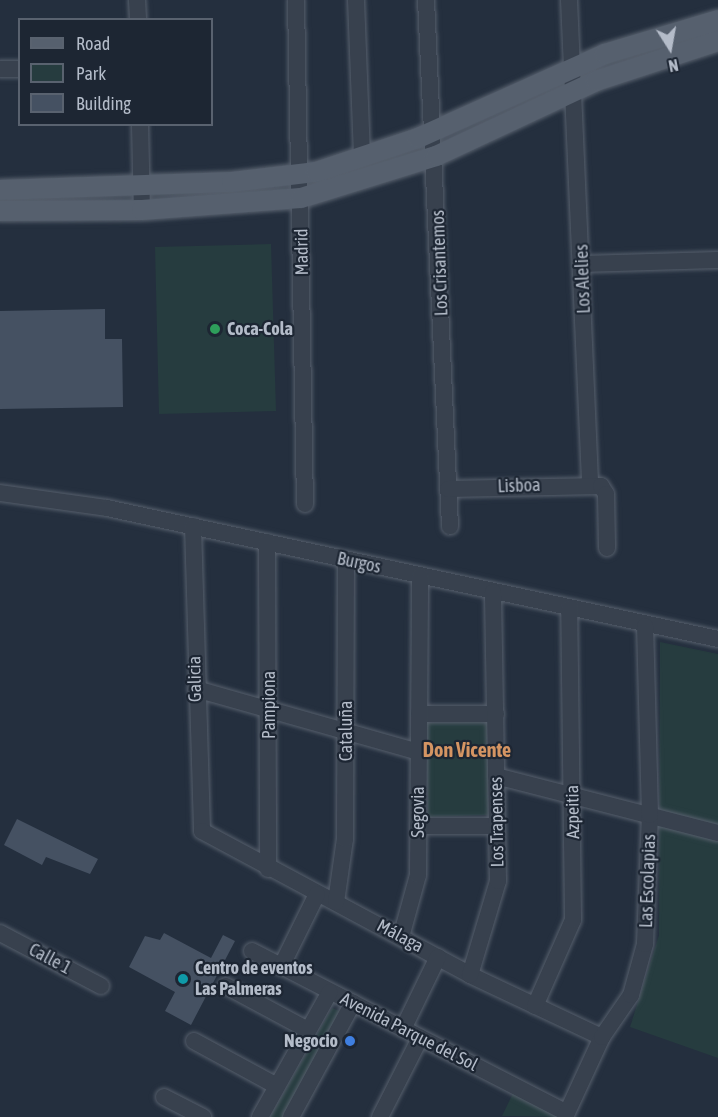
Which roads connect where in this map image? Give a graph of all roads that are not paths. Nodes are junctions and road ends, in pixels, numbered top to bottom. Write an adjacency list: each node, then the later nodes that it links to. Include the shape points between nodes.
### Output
1 (137, 0): 6 (street)
2 (296, 0): 17 (street, Madrid)
3 (356, 0): 16 (street)
4 (426, 0): 14 (street, Los Crisantemos)
5 (569, 0): 11 (street, Los Alelies)
6 (138, 18)
7 (718, 20): 11 (main road, via 644,39)
8 (718, 41): 12 (main road)
9 (0, 69): 10 (street)
10 (18, 69)
11 (572, 69): 12 (street, Los Alelies); 14 (main road)
12 (577, 91): 15 (main road); 24 (street, Los Alelies)
13 (140, 126): 18 (street)
14 (430, 133): 15 (street, Los Crisantemos); 16 (main road)
15 (436, 156): 20 (main road); 26 (street, Los Crisantemos)
16 (362, 157): 17 (main road)
17 (302, 175): 18 (main road); 20 (street, Madrid)
18 (141, 187): 19 (main road); 21 (street)
19 (0, 190)
20 (301, 198): 21 (main road); 28 (street, Madrid)
21 (142, 210): 22 (main road)
22 (0, 211)
23 (718, 260): 24 (street)
24 (582, 264): 25 (street, Los Alelies)
25 (590, 483): 26 (street, Lisboa); 32 (street, via 606,494)
26 (448, 489): 30 (street, Los Crisantemos)
27 (0, 493): 29 (street, Burgos)
28 (305, 504)
29 (193, 526): 31 (street, Burgos); 39 (street, Galicia)
30 (450, 526)
31 (267, 542): 33 (street, Burgos); 40 (street, Pampiona)
32 (607, 548)
33 (346, 560): 34 (street, Burgos); 43 (street, Cataluña)
34 (420, 576): 35 (street, Burgos); 41 (street, Segovia)
35 (493, 592): 36 (street, Burgos); 42 (street, Los Trapenses)
36 (569, 608): 37 (street, Burgos); 46 (street, Azpeitia)
37 (645, 626): 38 (street, Burgos); 47 (street, Las Escolapias)
38 (718, 639)
39 (196, 689): 40 (street); 50 (street, Galicia)
40 (270, 707): 43 (street); 52 (street, Pampiona)
41 (419, 714): 42 (street); 44 (street, Segovia)
42 (496, 714): 45 (street, Los Trapenses)
43 (346, 731): 44 (street); 54 (street, Cataluña, via 345,839)
44 (418, 752): 48 (street, Segovia)
45 (496, 777): 46 (street); 49 (street, Los Trapenses)
46 (573, 796): 47 (street); 65 (street, Azpeitia, via 573,920)
47 (650, 815): 51 (street); 68 (street, Las Escolapias, via 645,944 630,995)
48 (418, 826): 49 (street); 56 (street, Segovia, via 417,887)
49 (497, 826): 60 (street, Los Trapenses, via 497,896)
50 (201, 831): 52 (street, Málaga)
51 (718, 833)
52 (268, 869): 53 (street, Málaga)
53 (317, 894): 54 (street, Málaga); 59 (street)
54 (336, 902): 56 (street, Málaga)
55 (0, 933): 61 (street, Calle 1)
56 (401, 937): 58 (street, Málaga)
57 (252, 951): 59 (street, Avenida Parque del Sol)
58 (438, 957): 60 (street, Málaga); 66 (street)
59 (281, 967): 63 (street, Avenida Parque del Sol)
60 (470, 975): 65 (street, Málaga)
61 (101, 986)
62 (226, 986): 67 (street)
63 (330, 992): 64 (street, Avenida Parque del Sol); 67 (street)
64 (353, 1004): 66 (street, Avenida Parque del Sol); 77 (street)
65 (535, 1006): 68 (street, Málaga)
66 (403, 1029): 69 (street, Avenida Parque del Sol)
67 (308, 1030): 71 (street)
68 (602, 1036): 74 (street, Las Escolapias)
69 (420, 1038): 73 (street); 74 (street, Avenida Parque del Sol)
70 (194, 1041): 71 (street)
71 (277, 1086): 76 (street)
72 (164, 1097): 75 (street)
73 (386, 1115)
74 (566, 1115)
75 (202, 1117)
76 (260, 1117)
77 (291, 1117)

